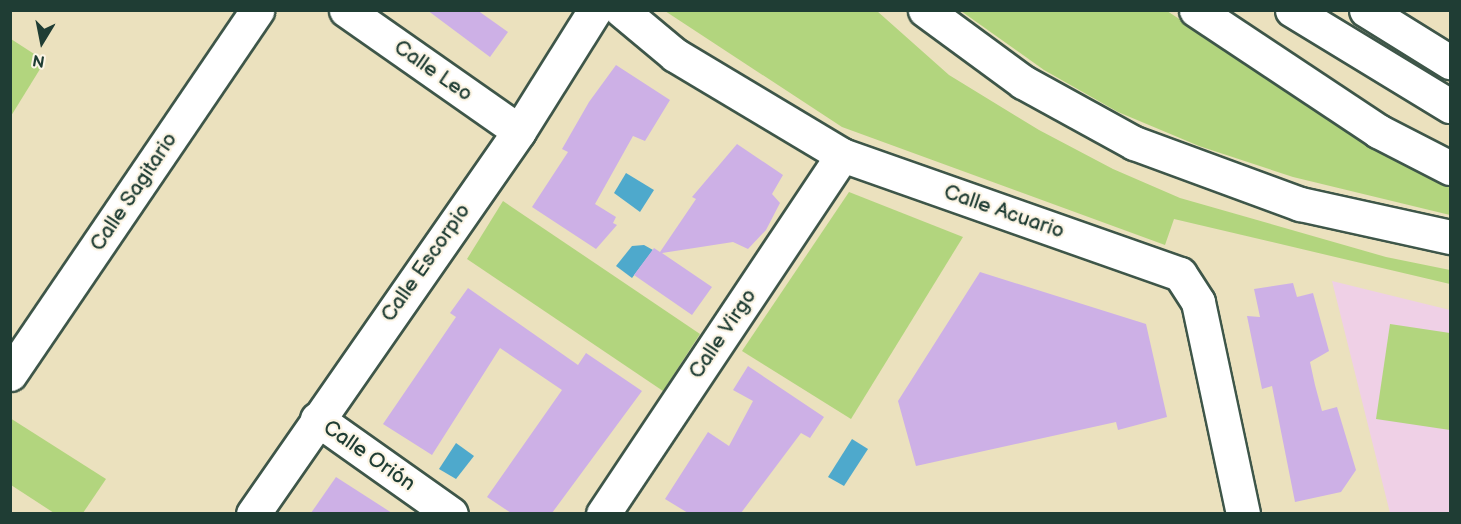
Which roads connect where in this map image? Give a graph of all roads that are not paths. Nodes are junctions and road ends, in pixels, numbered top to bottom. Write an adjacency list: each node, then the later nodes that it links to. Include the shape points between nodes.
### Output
1 (257, 10): 15 (main road, Calle Sagitario)
2 (346, 10): 11 (main road, Calle Leo)
3 (595, 10): 11 (main road, Calle Escorpio)
4 (621, 10): 12 (main road, Calle Acuario, via 675,55)
5 (925, 10): 14 (main road, via 1023,82 1134,143 1300,204)
6 (1196, 10): 13 (main road, via 1378,131)
7 (1292, 10): 10 (main road)
8 (1366, 10): 9 (main road)
9 (1450, 62)
10 (1450, 106)
11 (519, 131): 16 (main road, Calle Escorpio)
12 (842, 155): 19 (main road, Calle Virgo); 20 (main road, Calle Acuario, via 1180,274 1198,302)
13 (1450, 168)
14 (1450, 237)
15 (10, 374)
16 (317, 419): 17 (main road, Calle Escorpio); 18 (main road, Calle Orión)
17 (253, 513)
18 (451, 513)
19 (603, 513)
20 (1243, 513)

